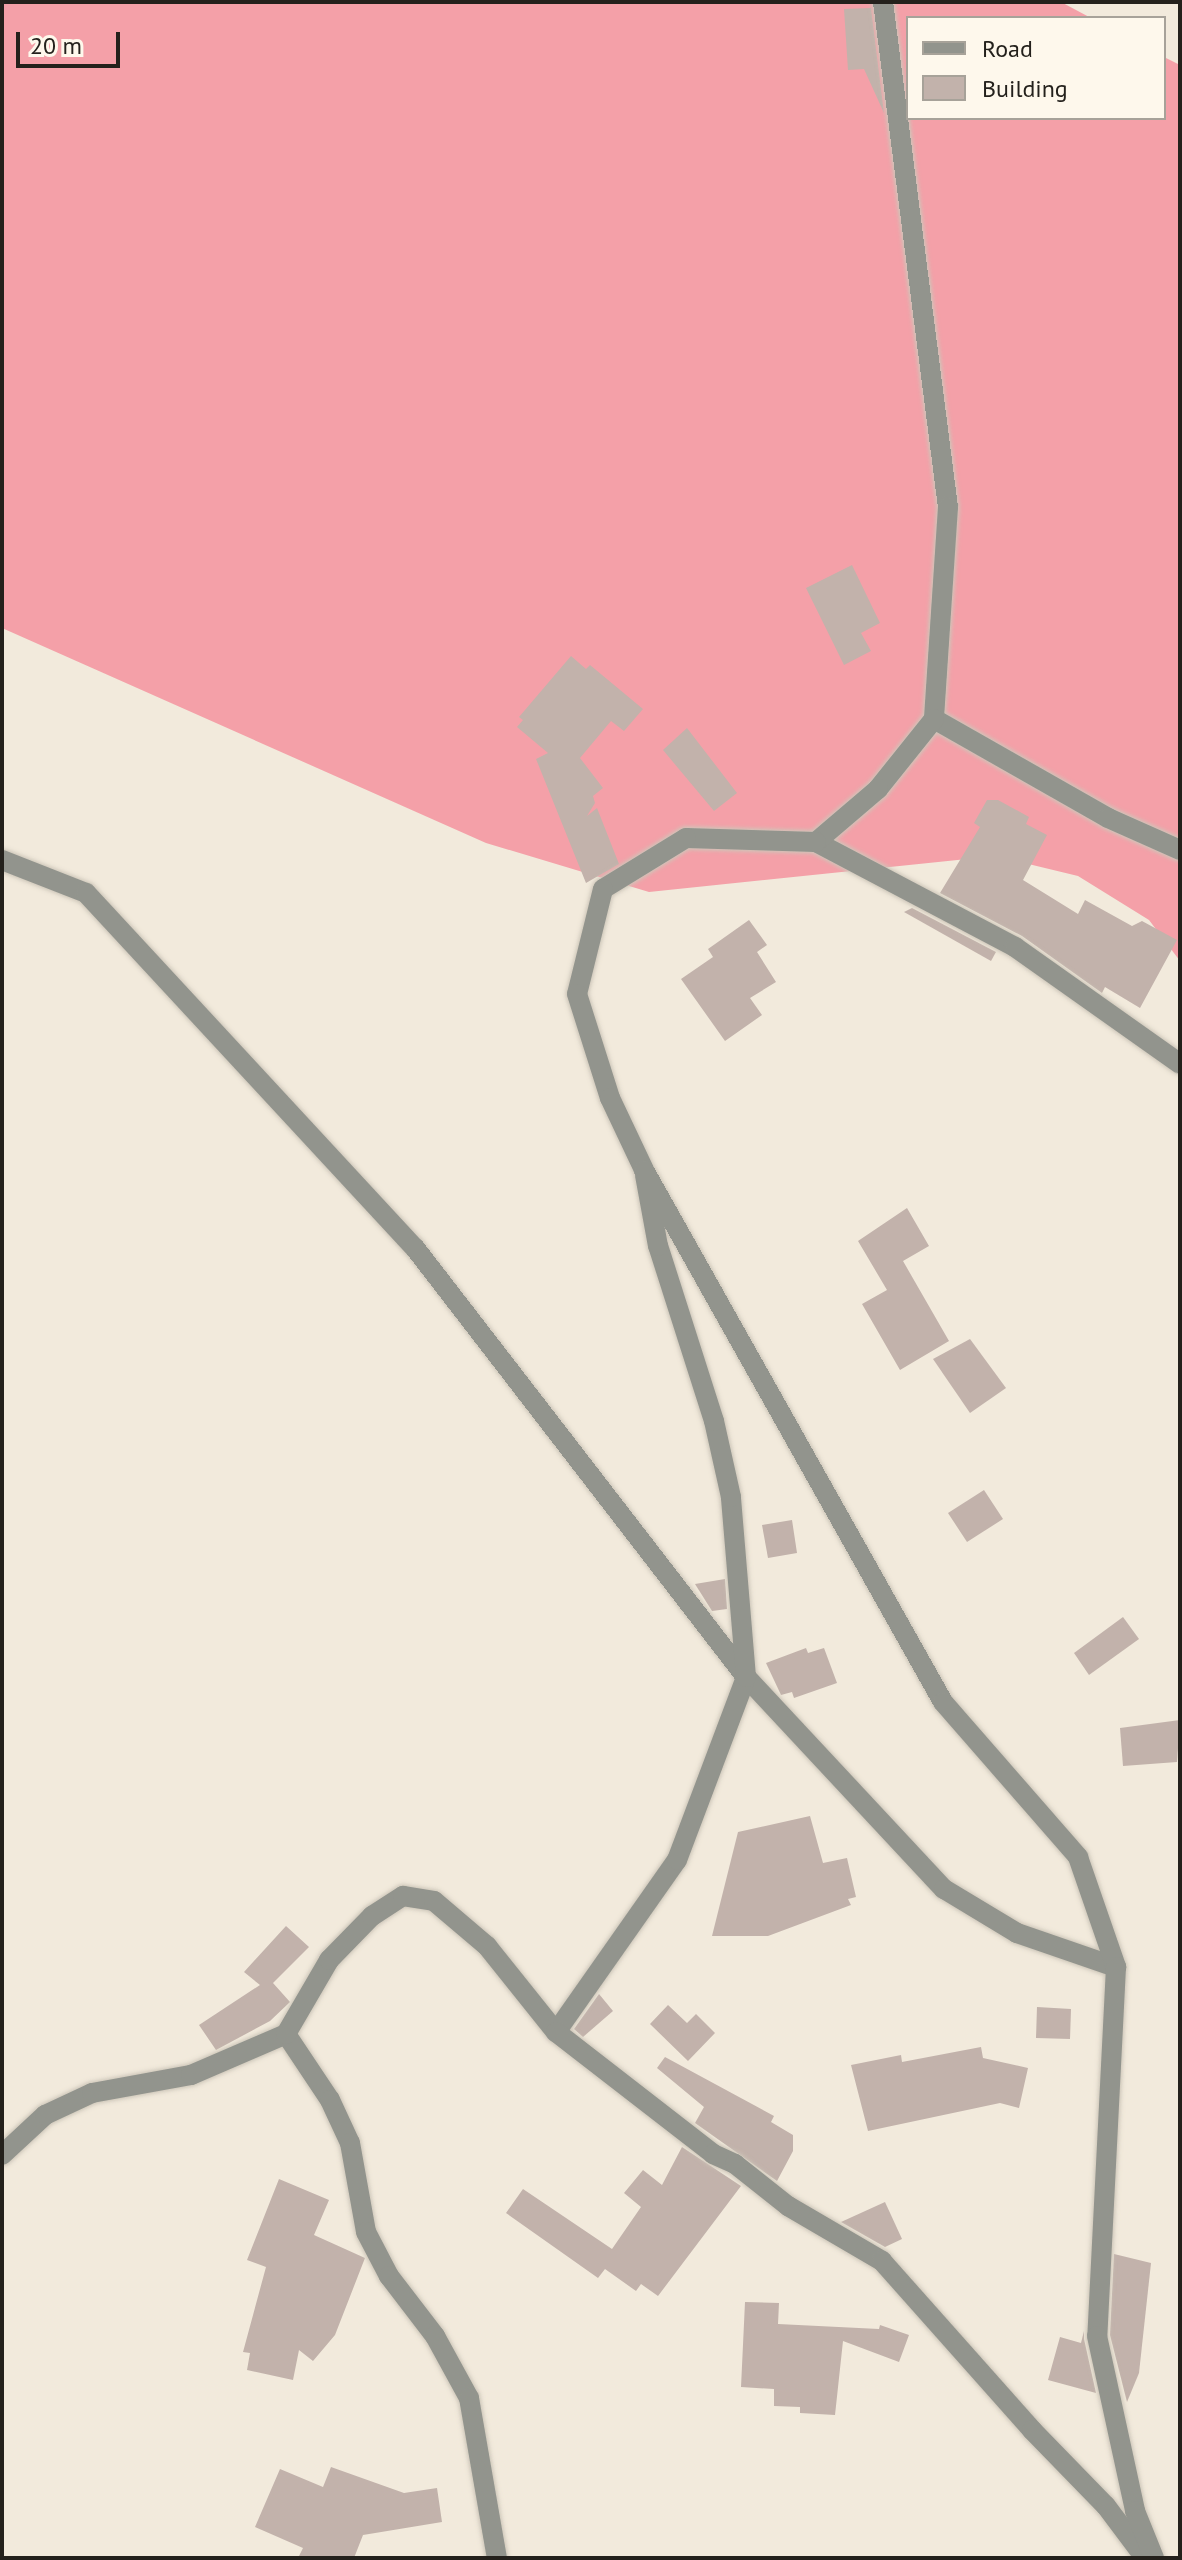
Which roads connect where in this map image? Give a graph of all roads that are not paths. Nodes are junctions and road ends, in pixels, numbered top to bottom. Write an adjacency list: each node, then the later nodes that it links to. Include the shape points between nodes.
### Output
1 (883, 2): 2 (street, via 948,507)
2 (934, 719): 3 (street, via 878,789); 4 (street, via 1108,818)
3 (816, 842): 6 (street, via 1015,947); 7 (street, via 686,838 603,889 577,994 610,1098)
4 (1180, 850)
5 (2, 860): 8 (street, via 86,893 415,1248)
6 (1180, 1064)
7 (644, 1170): 8 (street, via 658,1246 714,1421 731,1497); 9 (street, via 943,1702 1078,1857)
8 (746, 1677): 9 (street, via 944,1889 1017,1933); 10 (street, via 677,1860)
9 (1116, 1967): 15 (street, via 1097,2336 1135,2511)
10 (556, 2032): 11 (street, via 487,1946 434,1901 403,1896 372,1916 329,1960); 14 (street, via 713,2154 882,2261 1106,2506)
11 (286, 2034): 12 (street, via 191,2075 92,2093 45,2115); 13 (street, via 330,2100 350,2143 366,2232 469,2398)
12 (2, 2155)
13 (497, 2558)
14 (1145, 2558)
15 (1154, 2558)

